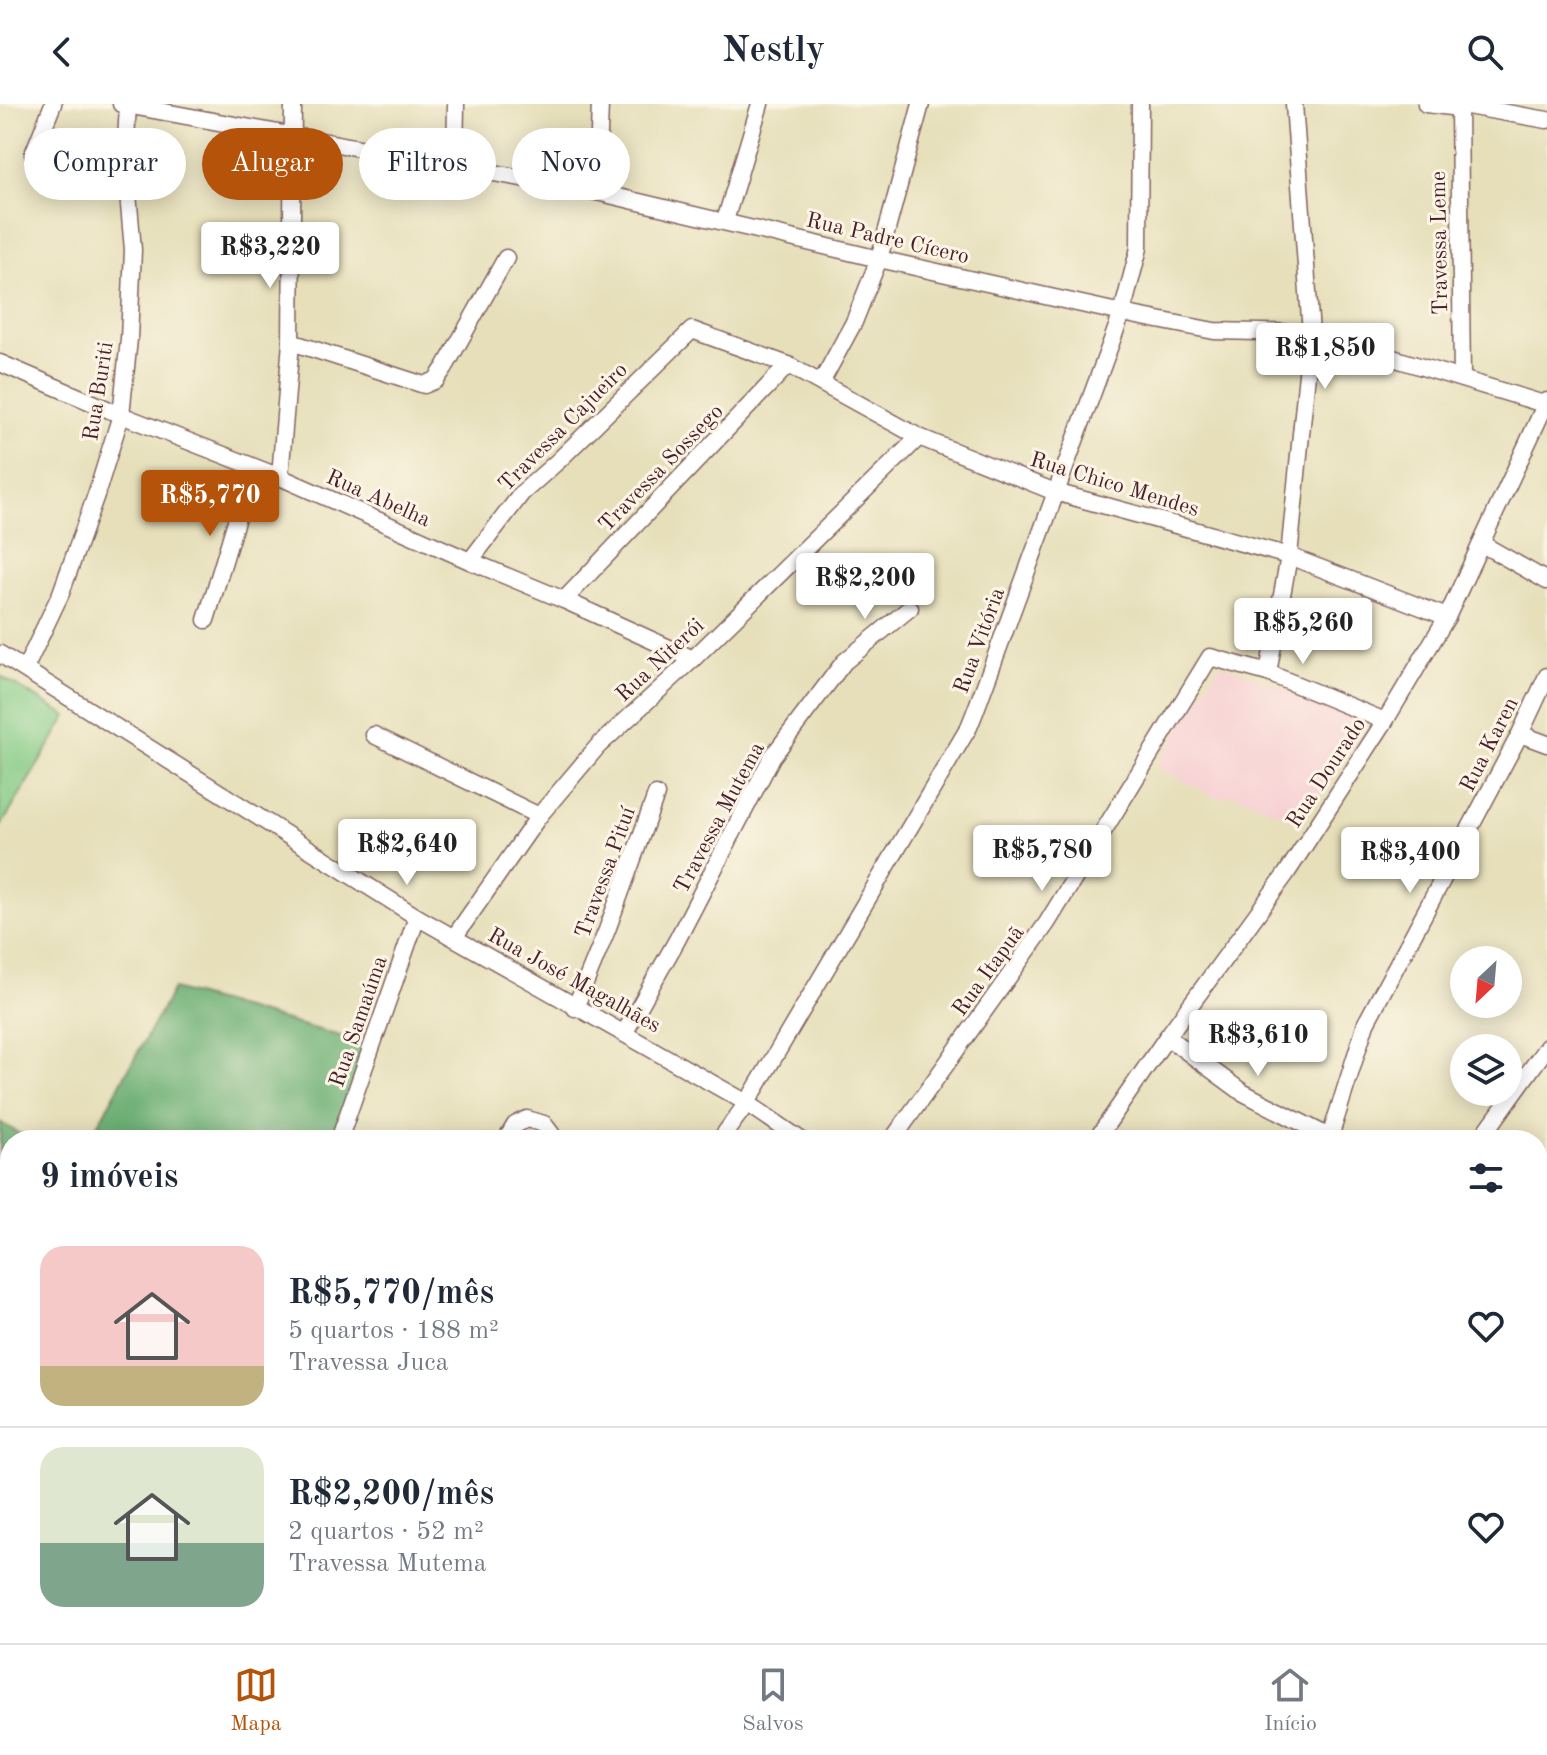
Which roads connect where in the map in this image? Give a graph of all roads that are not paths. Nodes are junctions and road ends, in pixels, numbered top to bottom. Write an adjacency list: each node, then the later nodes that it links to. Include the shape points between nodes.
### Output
1 (53, 104): 13 (street)
2 (126, 104): 14 (street, Rua Padre Cícero); 32 (street, Rua Buriti, via 133,250)
3 (293, 104): 15 (street)
4 (456, 104): 16 (street)
5 (600, 104): 17 (street)
6 (760, 104): 20 (street)
7 (921, 104): 22 (street)
8 (1140, 104): 23 (street, Rua Vitória, via 1139,248)
9 (1294, 104): 25 (street)
10 (1426, 104): 11 (street)
11 (1459, 108): 12 (street); 29 (street, Travessa Leme)
12 (1547, 120)
13 (43, 128)
14 (259, 128)
15 (292, 128)
16 (456, 128)
17 (599, 128)
18 (630, 199): 20 (street, Rua Padre Cícero)
19 (292, 200): 26 (street)
20 (725, 221): 22 (street, Rua Padre Cícero)
21 (506, 258): 26 (street, via 445,367 436,380 424,385)
22 (879, 259): 23 (street, Rua Padre Cícero); 30 (street, via 854,322)
23 (1122, 313): 25 (street, Rua Padre Cícero, via 1214,331); 36 (street, Rua Vitória)
24 (692, 330): 28 (street, Rua Chico Mendes); 39 (street, Travessa Cajueiro, via 522,493)
25 (1311, 333): 29 (street, Rua Padre Cícero); 38 (street)
26 (291, 342): 35 (street)
27 (0, 363): 32 (street, Rua Abelha)
28 (788, 365): 30 (street, Rua Chico Mendes); 41 (street, Travessa Sossego)
29 (1462, 378): 31 (street, Rua Padre Cícero)
30 (821, 383): 33 (street, Rua Chico Mendes)
31 (1547, 404): 37 (street, Rua Dourado)
32 (121, 415): 34 (street, Rua Abelha); 47 (street, Rua Buriti, via 61,593)
33 (919, 437): 36 (street, Rua Chico Mendes); 46 (street, Rua Niterói)
34 (252, 468): 35 (street, Rua Abelha); 44 (street)
35 (280, 477): 39 (street, Rua Abelha)
36 (1055, 492): 38 (street, Rua Chico Mendes); 62 (street, Rua Vitória, via 969,727)
37 (1482, 544): 40 (street); 43 (street, Rua Dourado)
38 (1289, 556): 43 (street, Rua Chico Mendes); 48 (street)
39 (470, 561): 41 (street, Rua Abelha)
40 (1547, 581)
41 (564, 600): 46 (street, Rua Abelha)
42 (910, 608): 59 (street, Travessa Mutema, via 844,662 772,757)
43 (1447, 617): 50 (street, Rua Dourado)
44 (206, 620)
45 (0, 654): 47 (street, Rua José Magalhães)
46 (693, 659): 55 (street, Rua Niterói, via 598,746)
47 (25, 669): 56 (street, Rua José Magalhães)
48 (1268, 673): 50 (street); 68 (street, Rua Itapuã, via 1210,657 1047,923)
49 (1547, 676): 51 (street, Rua Karen)
50 (1385, 721): 60 (street, Rua Dourado, via 1286,874)
51 (1520, 734): 53 (street); 71 (street, Rua Karen, via 1366,1023)
52 (374, 735): 55 (street)
53 (1547, 744)
54 (656, 795): 58 (street, Travessa Pituí)
55 (539, 816): 57 (street, Rua Niterói)
56 (417, 917): 57 (street, Rua José Magalhães); 63 (street, Rua Samaúma)
57 (455, 936): 58 (street, Rua José Magalhães)
58 (575, 1008): 59 (street, Rua José Magalhães)
59 (625, 1032): 62 (street, Rua José Magalhães)
60 (1167, 1037): 69 (street, Rua Dourado); 70 (street, via 1242,1092)
61 (1547, 1047): 72 (street)
62 (747, 1103): 66 (street, Rua Vitória); 67 (street, Rua José Magalhães)
63 (342, 1130)
64 (512, 1130): 65 (street, via 527,1119)
65 (548, 1130)
66 (727, 1130)
67 (786, 1130)
68 (899, 1130)
69 (1103, 1130)
70 (1316, 1130)
71 (1334, 1130)
72 (1487, 1130)

